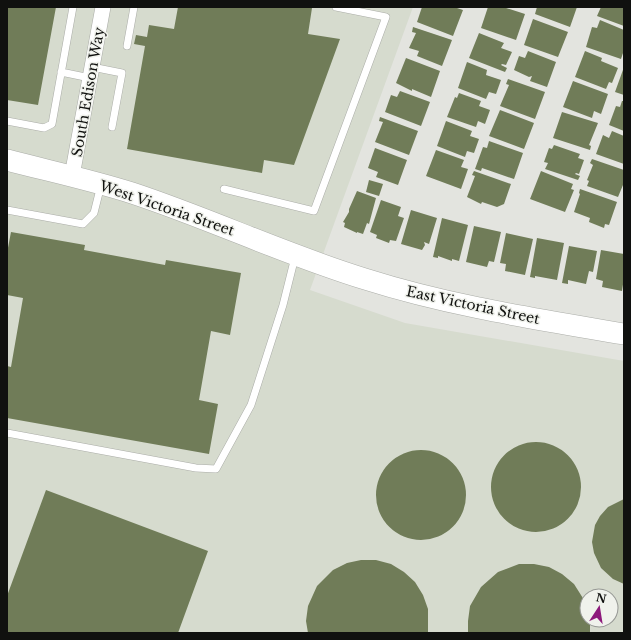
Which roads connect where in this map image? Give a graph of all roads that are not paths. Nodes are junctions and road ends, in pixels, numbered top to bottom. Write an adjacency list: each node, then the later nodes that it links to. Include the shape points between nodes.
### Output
1 (73, 7): 6 (lane)
2 (103, 7): 7 (street, South Edison Way)
3 (134, 7): 5 (lane)
4 (336, 7): 13 (lane, via 386,17 314,211)
5 (127, 46)
6 (61, 72): 7 (lane); 8 (lane, via 52,124 44,128)
7 (91, 72): 9 (lane, via 122,73); 11 (street, South Edison Way)
8 (7, 121)
9 (112, 127)
10 (7, 160): 11 (street, West Victoria Street)
11 (72, 176): 12 (street, West Victoria Street)
12 (102, 184): 14 (lane, via 94,213 83,224); 15 (street, West Victoria Street)
13 (224, 189)
14 (7, 210)
15 (295, 255): 16 (street, West Victoria Street); 18 (lane, via 284,305 251,405 216,469 196,468)
16 (324, 265): 17 (street, East Victoria Street, via 418,295 490,311)
17 (624, 334)
18 (7, 432)

